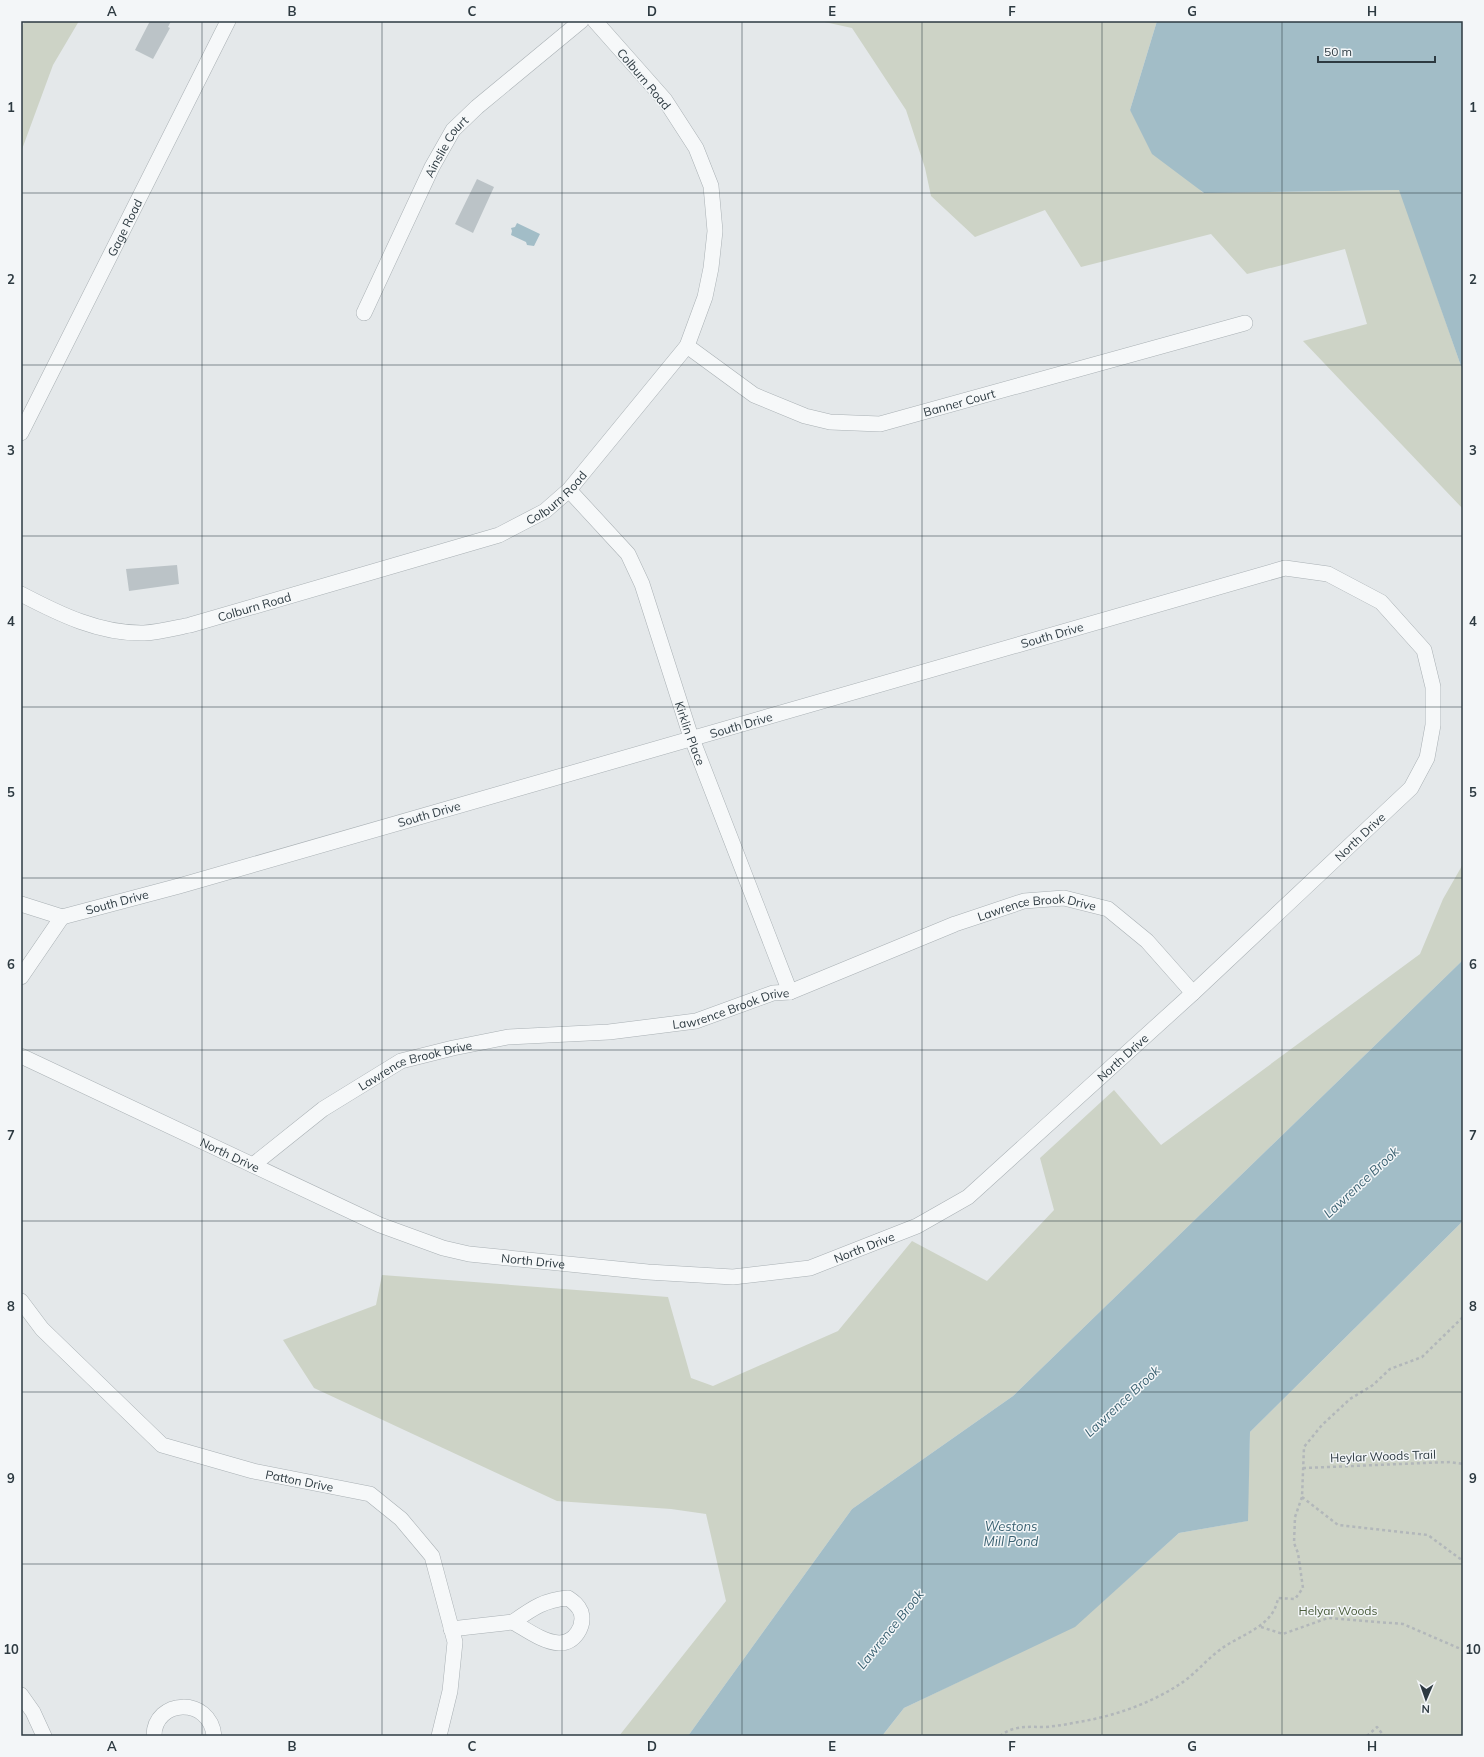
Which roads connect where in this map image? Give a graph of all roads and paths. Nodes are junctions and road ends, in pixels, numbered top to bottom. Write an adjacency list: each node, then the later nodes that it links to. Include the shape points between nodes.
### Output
1 (228, 21): 7 (street, Gage Road)
2 (581, 21): 4 (street, Ainslie Court, via 476,106 453,130 432,167)
3 (595, 21): 6 (street, Colburn Road, via 664,100 696,148 711,186 715,231 711,268 705,297)
4 (364, 313)
5 (1245, 323): 6 (street, Banner Court, via 880,424 830,422 805,416 754,395)
6 (687, 346): 8 (street, Colburn Road)
7 (21, 433)
8 (569, 490): 9 (street, Colburn Road, via 545,511 499,535 190,625 144,633 109,630 71,618); 11 (street, Kirklin Place, via 628,554 642,584)
9 (21, 594)
10 (1404, 629): 11 (street, South Drive, via 1381,602 1328,574 1285,568); 16 (street, North Drive, via 1424,650 1433,687 1433,724 1426,758 1411,788)
11 (691, 739): 13 (street, South Drive, via 179,886); 15 (street, Kirklin Place)
12 (21, 904): 13 (street)
13 (62, 917): 14 (street)
14 (21, 977)
15 (790, 992): 16 (street, Lawrence Brook Drive, via 955,924 1024,901 1064,898 1108,909 1147,941); 18 (street, Lawrence Brook Drive, via 772,993 696,1021 609,1032 508,1038 401,1061 323,1109)
16 (1193, 993): 18 (street, North Drive, via 968,1198 917,1226 810,1268 733,1277 648,1272 469,1254 443,1248 380,1225)
17 (21, 1056): 18 (street, North Drive)
18 (253, 1165)
19 (21, 1301): 27 (street, Patton Drive, via 42,1329 162,1445 253,1471 370,1494 400,1519 432,1556)
20 (1463, 1317): 22 (path, via 1422,1357 1390,1369 1373,1385 1350,1399 1304,1447)
21 (1463, 1464): 22 (path, Heylar Woods Trail, via 1450,1462)
22 (1303, 1468): 23 (path)
23 (1302, 1497): 24 (path, via 1338,1525 1428,1535); 26 (path, via 1295,1517 1294,1543 1303,1588 1295,1599 1278,1598 1276,1608)
24 (1463, 1561)
25 (513, 1622): 27 (street)
26 (1260, 1627): 28 (path, via 1283,1634 1328,1618 1403,1624); 34 (path, via 1226,1646 1182,1683 1136,1707 1072,1723 1046,1727 1026,1726 1008,1730)
27 (451, 1630): 33 (street, Patton Drive, via 455,1642 450,1691)
28 (1463, 1650)
29 (21, 1695): 30 (street, via 33,1712)
30 (44, 1736)
31 (154, 1736): 32 (street, via 157,1723 163,1715 171,1709 191,1707 207,1717)
32 (214, 1736)
33 (439, 1736)
34 (1000, 1736)
35 (1367, 1736): 36 (path, via 1377,1727)
36 (1384, 1736)

